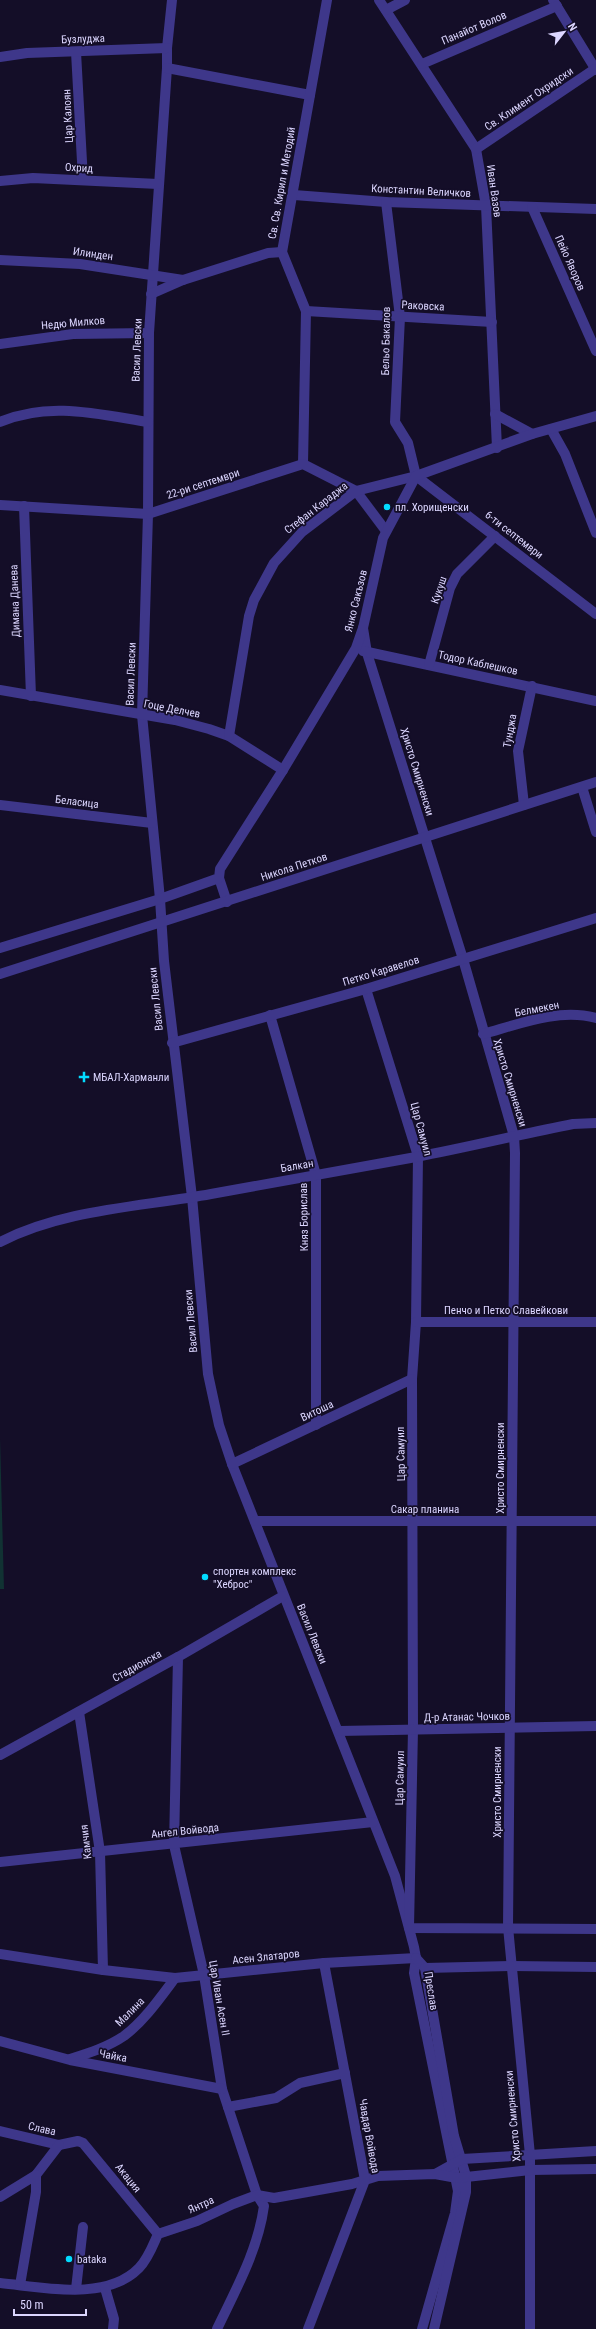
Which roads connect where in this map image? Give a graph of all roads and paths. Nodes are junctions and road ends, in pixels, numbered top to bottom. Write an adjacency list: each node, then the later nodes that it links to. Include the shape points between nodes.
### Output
1 (172, 0): 7 (street, Васил Левски)
2 (327, 0): 13 (street, Св. Св. Кирил и Методий)
3 (379, 0): 6 (street, Иван Вазов)
4 (405, 0): 6 (street)
5 (555, 3): 10 (street, Панайот Волов); 12 (street)
6 (386, 10): 10 (street, Иван Вазов)
7 (167, 48): 8 (street, Бузлуджа); 11 (street, Васил Левски)
8 (76, 52): 9 (street, Бузлуджа, via 27,53); 15 (street, Цар Калоян)
9 (0, 57)
10 (422, 64): 14 (street, Иван Вазов)
11 (167, 68): 13 (street); 17 (street, Васил Левски)
12 (595, 69): 14 (street, Св. Климент Охридски)
13 (310, 95): 18 (street, Св. Св. Кирил и Методий)
14 (476, 149): 20 (street, Иван Вазов)
15 (83, 180): 16 (street, Охрид, via 34,178); 17 (street, Охрид)
16 (0, 181)
17 (158, 184): 25 (street, Васил Левски)
18 (294, 194): 19 (street, Константин Величков); 23 (street, Св. Св. Кирил и Методий)
19 (386, 202): 20 (street, Константин Величков); 29 (street, Бельо Бакалов)
20 (486, 206): 21 (street, Константин Величков); 30 (street, Иван Вазов)
21 (532, 207): 22 (street, Константин Величков); 33 (street, Пейо Яворов)
22 (596, 209)
23 (282, 252): 26 (street, Илинден, via 268,253); 28 (street, Св. Св. Кирил и Методий)
24 (0, 260): 25 (street, Илинден, via 80,264)
25 (152, 275): 26 (street, Илинден); 27 (street, Васил Левски)
26 (182, 280): 27 (street, Илинден)
27 (152, 294): 31 (street, Васил Левски)
28 (306, 311): 29 (street, Раковска); 41 (street, Св. Св. Кирил и Методий)
29 (400, 317): 30 (street, Раковска); 42 (street, Бельо Бакалов, via 395,422 408,442)
30 (492, 322): 34 (street, Иван Вазов)
31 (149, 332): 32 (street, Недю Милков, via 72,334); 37 (street, Васил Левски)
32 (0, 344)
33 (596, 351)
34 (495, 414): 39 (street); 40 (street, Иван Вазов)
35 (596, 416): 38 (street)
36 (0, 422): 37 (street, via 35,412 71,410)
37 (148, 422): 47 (street, Васил Левски)
38 (551, 428): 39 (street); 46 (street)
39 (532, 434): 40 (street)
40 (497, 448): 42 (street)
41 (303, 464): 43 (street); 47 (street, 22-ри септември)
42 (416, 476): 43 (street, Стефан Караджа); 48 (street, Янко Сакъзов); 50 (street, 6-ти септември)
43 (356, 491): 48 (street); 61 (street, Стефан Караджа, via 302,532 288,546 274,563 254,600 249,616)
44 (0, 505): 45 (street, 22-ри септември)
45 (24, 506): 47 (street, 22-ри септември); 58 (street, Димана Данева)
46 (592, 513): 49 (street)
47 (148, 514): 60 (street, Васил Левски)
48 (386, 531): 52 (street, Янко Сакъзов)
49 (596, 533)
50 (495, 536): 51 (street, 6-ти септември); 55 (street, Кукуш, via 457,574 450,588)
51 (596, 614)
52 (363, 628): 53 (street, Янко Сакъзов); 54 (street, Христо Смирненски)
53 (356, 648): 54 (street, Тодор Каблешков); 62 (street, Янко Сакъзов)
54 (368, 653): 55 (street, Тодор Каблешков); 69 (street, Христо Смирненски)
55 (429, 665): 56 (street, Тодор Каблешков)
56 (532, 686): 59 (street, Тодор Каблешков); 66 (street, Тунджа, via 518,751)
57 (0, 690): 58 (street, Гоце Делчев)
58 (31, 696): 60 (street, Гоце Делчев)
59 (596, 701)
60 (142, 715): 61 (street, Гоце Делчев, via 202,727); 67 (street, Васил Левски)
61 (229, 736): 62 (street, Гоце Делчев)
62 (283, 770): 70 (street, Янко Сакъзов, via 220,869)
63 (596, 782): 64 (street, Никола Петков)
64 (582, 787): 66 (street, Никола Петков); 68 (street)
65 (0, 805): 67 (street, Беласица)
66 (524, 805): 69 (street, Никола Петков)
67 (152, 823): 71 (street, Васил Левски)
68 (596, 832)
69 (425, 838): 72 (street, Никола Петков); 76 (street, Христо Смирненски)
70 (219, 878): 71 (street); 72 (street)
71 (160, 899): 74 (street, Васил Левски); 75 (street)
72 (228, 902): 74 (street, Никола Петков)
73 (596, 918): 76 (street, Петко Каравелов)
74 (162, 922): 77 (street, Никола Петков); 82 (street, Васил Левски)
75 (0, 948)
76 (463, 959): 78 (street, Петко Каравелов); 81 (street, Христо Смирненски)
77 (0, 974)
78 (366, 988): 79 (street, Петко Каравелов); 85 (street, Цар Самуил)
79 (270, 1015): 82 (street, Петко Каравелов); 86 (street, Княз Борислав)
80 (596, 1018): 81 (street, Белмекен, via 586,1015 563,1015 541,1018)
81 (483, 1034): 84 (street, Христо Смирненски)
82 (172, 1043): 87 (street, Васил Левски)
83 (596, 1123): 84 (street, Балкан, via 573,1124)
84 (514, 1136): 85 (street, Балкан); 91 (street, Христо Смирненски)
85 (418, 1156): 86 (street, Балкан); 89 (street, Цар Самуил)
86 (316, 1175): 87 (street, Балкан); 93 (street, Княз Борислав)
87 (192, 1197): 88 (street, Балкан, via 68,1219 21,1232); 94 (street, Васил Левски, via 208,1374 219,1425)
88 (2, 1241)
89 (416, 1322): 91 (street, Пенчо и Петко Славейкови); 92 (street, Цар Самуил)
90 (596, 1322): 91 (street, Пенчо и Петко Славейкови)
91 (513, 1323): 97 (street, Христо Смирненски)
92 (412, 1379): 93 (street, Витоша); 96 (street, Цар Самуил)
93 (316, 1425): 94 (street, Витоша)
94 (232, 1464): 95 (street, Васил Левски)
95 (255, 1521): 96 (street, Сакар планина); 99 (street, Васил Левски)
96 (414, 1521): 97 (street, Сакар планина); 104 (street, Цар Самуил)
97 (512, 1521): 98 (street, Сакар планина); 103 (street, Христо Смирненски)
98 (596, 1521)
99 (283, 1596): 100 (street, Стадионска); 105 (street, Васил Левски)
100 (178, 1657): 101 (street, Стадионска); 108 (street, Цар Иван Асен II)
101 (79, 1712): 106 (street, Стадионска); 109 (street, Камчия)
102 (596, 1726): 103 (street, Д-р Атанас Чочков)
103 (509, 1728): 104 (street, Д-р Атанас Чочков); 112 (street, Христо Смирненски)
104 (413, 1729): 105 (street, Д-р Атанас Чочков); 111 (street, Цар Самуил)
105 (339, 1731): 107 (street, Васил Левски)
106 (0, 1755)
107 (373, 1822): 108 (street, Ангел Войвода); 111 (street, Васил Левски, via 395,1876)
108 (174, 1845): 109 (street, Ангел Войвода); 121 (street, Цар Иван Асен II)
109 (100, 1852): 110 (street, Ангел Войвода); 120 (street, Камчия)
110 (0, 1862)
111 (410, 1928): 112 (street); 115 (street, Васил Левски)
112 (508, 1928): 113 (street); 117 (street, Христо Смирненски)
113 (596, 1929)
114 (0, 1954): 120 (street, Асен Златаров)
115 (416, 1958): 116 (street, Асен Златаров); 119 (street, Преслав); 134 (street, Преслав, via 414,1973)
116 (324, 1963): 121 (street, Асен Златаров); 125 (street, Чавдар Войвода)
117 (512, 1966): 118 (street); 119 (street); 132 (street, Христо Смирненски)
118 (596, 1967)
119 (425, 1968): 133 (street, Преслав, via 454,2136)
120 (102, 1970): 122 (street, Асен Златаров)
121 (204, 1975): 122 (street, Асен Златаров); 126 (street, Цар Иван Асен II)
122 (174, 1978): 124 (street, Малина, via 159,1999 124,2036 107,2046)
123 (0, 2041): 124 (street, Чайка)
124 (70, 2060): 126 (street, Чайка)
125 (345, 2073): 127 (street, via 300,2083 276,2098); 140 (street, Чавдар Войвода)
126 (222, 2089): 127 (street, Цар Иван Асен II)
127 (228, 2107): 141 (street, Цар Иван Асен II)
128 (0, 2131): 130 (street, Слава)
129 (78, 2141): 130 (street, Слава); 144 (street, Акация, via 88,2148)
130 (59, 2145): 138 (street)
131 (596, 2151): 132 (street)
132 (530, 2155): 133 (street); 136 (street, Христо Смирненски)
133 (462, 2160): 134 (street); 139 (street, Преслав)
134 (452, 2165): 137 (street); 139 (street, Преслав)
135 (596, 2169): 136 (street)
136 (530, 2170): 139 (street); 154 (street, Христо Смирненски)
137 (435, 2174): 139 (street); 140 (street, Янтра, via 378,2176)
138 (36, 2175): 142 (street); 146 (street, via 36,2192)
139 (461, 2177): 152 (street, Преслав, via 456,2213); 153 (street, Преслав, via 466,2192)
140 (365, 2180): 141 (street, Янтра, via 274,2198); 151 (street, Чавдар Войвода)
141 (257, 2196): 144 (street, Янтра); 150 (street, Цар Иван Асен II, via 264,2206 260,2232)
142 (0, 2197)
143 (83, 2227): 148 (street)
144 (158, 2234): 147 (street, via 139,2268 133,2274)
145 (0, 2283): 146 (street)
146 (20, 2285): 148 (street)
147 (105, 2288): 148 (street); 149 (street, via 114,2319)
148 (76, 2289)
149 (113, 2329)
150 (217, 2329)
151 (308, 2329)
152 (422, 2329)
153 (434, 2329)
154 (530, 2329)

